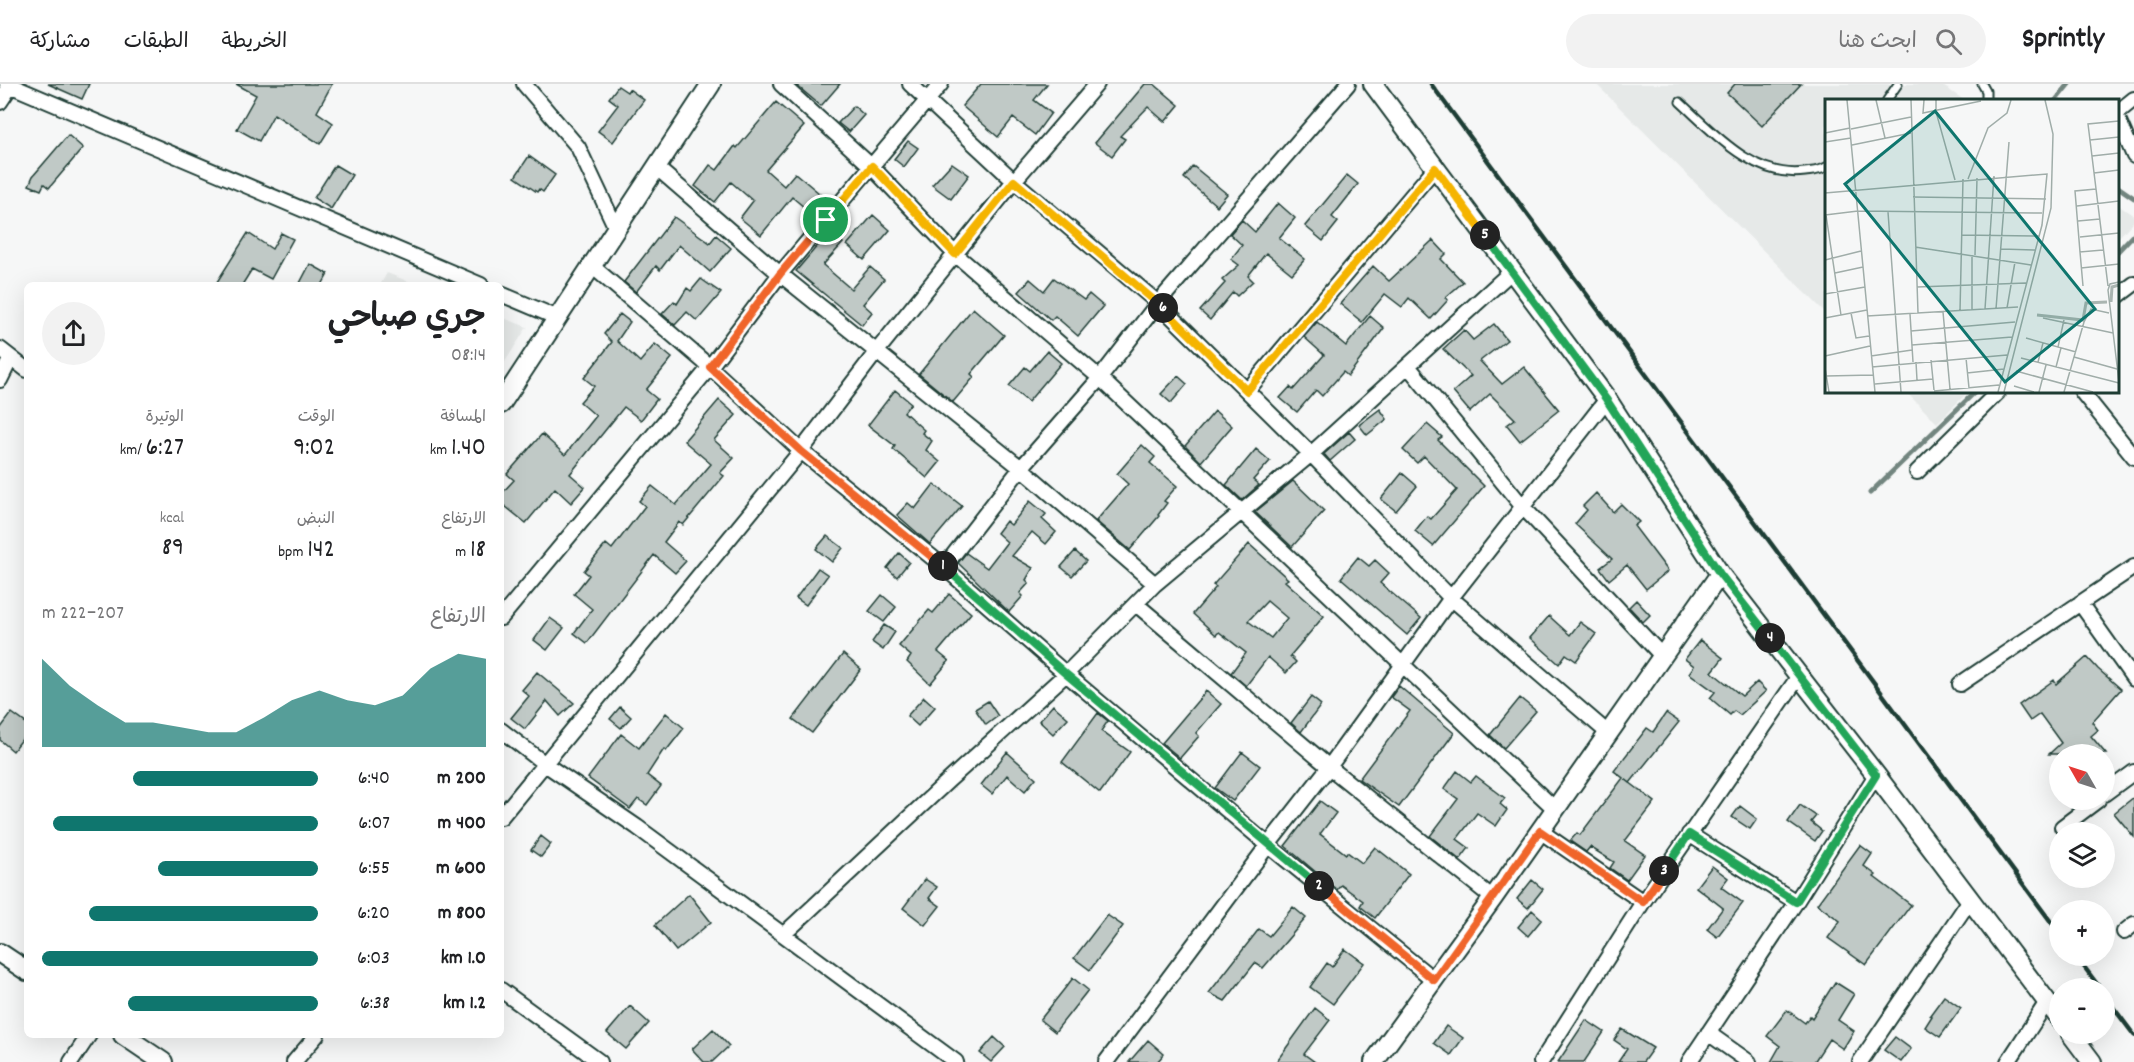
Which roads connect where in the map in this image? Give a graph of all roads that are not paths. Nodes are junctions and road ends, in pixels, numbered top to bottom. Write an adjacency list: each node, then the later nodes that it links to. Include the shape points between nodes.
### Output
1 (711, 84): 22 (street)
2 (781, 84): 21 (street)
3 (910, 84): 15 (street)
4 (941, 84): 15 (street)
5 (1097, 84): 25 (street)
6 (1348, 84): 35 (street)
7 (1373, 84): 23 (street)
8 (1898, 84): 12 (lane)
9 (1982, 84): 13 (lane)
10 (10, 85): 16 (street); 31 (street)
11 (528, 86): 26 (street, via 578,147)
12 (1888, 99)
13 (1986, 99)
14 (2134, 99): 18 (street)
15 (928, 100): 21 (street); 25 (street)
16 (0, 102)
17 (1680, 102): 24 (lane, via 1745,158 1770,169 1797,173)
18 (2119, 111)
19 (2119, 121): 20 (street)
20 (2134, 156)
21 (872, 166): 27 (street); 30 (street)
22 (656, 167): 26 (street); 30 (street)
23 (1435, 168): 29 (street); 44 (street)
24 (1825, 168)
25 (1014, 181): 27 (street); 35 (street)
26 (616, 228): 28 (street)
27 (955, 254): 37 (street); 42 (street)
28 (592, 266): 36 (street); 40 (street)
29 (1512, 271): 39 (street); 48 (street)
30 (780, 274): 37 (street); 40 (street)
31 (474, 282)
32 (2134, 284): 34 (street)
33 (504, 295): 36 (street)
34 (2119, 295)
35 (1158, 303): 42 (street); 44 (street)
36 (558, 318): 47 (street)
37 (877, 351): 49 (street); 52 (street)
38 (6, 353): 41 (street); 43 (street)
39 (1408, 366): 50 (street); 54 (street)
40 (710, 367): 49 (street); 63 (street)
41 (24, 368)
42 (1100, 378): 52 (street); 55 (street)
43 (0, 380)
44 (1247, 391): 50 (street)
45 (1997, 393): 53 (street)
46 (2083, 393): 51 (street)
47 (504, 399)
48 (1606, 399): 54 (street); 58 (street)
49 (801, 451): 56 (street); 72 (street)
50 (1311, 454): 55 (street); 60 (street)
51 (2134, 457)
52 (1021, 468): 56 (street); 59 (street)
53 (1917, 472)
54 (1523, 507): 60 (street); 64 (street)
55 (1241, 512): 59 (street); 65 (street)
56 (944, 567): 66 (street)
57 (2134, 567): 62 (street)
58 (1720, 574): 64 (street); 67 (street)
59 (1155, 584): 61 (street)
60 (1451, 597): 65 (street); 71 (street)
61 (1136, 603): 66 (street); 73 (street)
62 (2080, 603): 68 (street); 69 (street)
63 (504, 614)
64 (1662, 656): 71 (street)
65 (1403, 664): 73 (street); 77 (street)
66 (1066, 674): 83 (street); 88 (street)
67 (1799, 676): 75 (street); 82 (street)
68 (2134, 679)
69 (1960, 684)
70 (504, 732): 72 (street)
71 (1608, 734): 77 (street)
72 (545, 764): 79 (street); 88 (street)
73 (1329, 767): 83 (street); 84 (street)
74 (2134, 772): 76 (street)
75 (1876, 775): 85 (street); 87 (street)
76 (2115, 787)
77 (1555, 809): 81 (street)
78 (2085, 810): 80 (street)
79 (504, 813)
80 (2069, 822)
81 (1540, 831): 84 (street); 86 (street)
82 (1689, 834): 86 (street); 87 (street)
83 (1268, 845): 91 (street); 105 (street)
84 (1493, 898): 91 (street)
85 (1970, 900): 93 (street); 110 (street)
86 (1643, 902): 107 (street)
87 (1796, 902): 95 (street)
88 (784, 934): 104 (street)
89 (0, 953): 90 (street)
90 (24, 969)
91 (1434, 980): 106 (street)
92 (504, 992): 103 (street)
93 (2047, 1002): 94 (street); 111 (street)
94 (2049, 1005)
95 (1708, 1034): 108 (street); 109 (street)
96 (87, 1038): 100 (street)
97 (127, 1038): 101 (street)
98 (314, 1038): 102 (street)
99 (2078, 1044): 112 (street)
100 (71, 1062)
101 (163, 1062)
102 (294, 1062)
103 (600, 1062)
104 (956, 1062)
105 (1106, 1062)
106 (1374, 1062)
107 (1541, 1062)
108 (1689, 1062)
109 (1749, 1062)
110 (1860, 1062)
111 (2008, 1062)
112 (2092, 1062)

